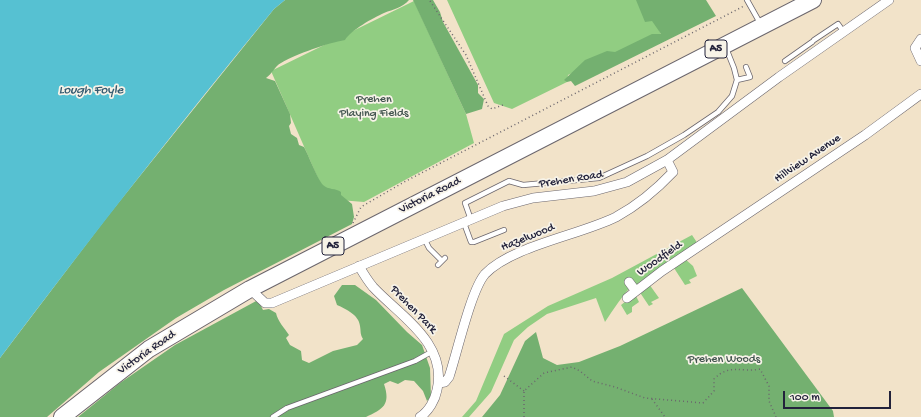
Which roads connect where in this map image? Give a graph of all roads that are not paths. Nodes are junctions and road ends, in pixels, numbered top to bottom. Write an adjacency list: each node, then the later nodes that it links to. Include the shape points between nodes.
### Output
1 (813, 0): 4 (highway, Victoria Road / A5)
2 (889, 0): 5 (street, Prehen Road, via 843,31)
3 (748, 2): 4 (lane)
4 (762, 26): 7 (highway, Victoria Road / A5)
5 (825, 38): 8 (street, Prehen Road); 8 (lane, via 813,41)
6 (921, 39): 11 (street, via 915,48)
7 (724, 45): 13 (lane); 23 (highway, Victoria Road / A5)
8 (810, 49): 10 (street, Prehen Road)
9 (785, 61): 10 (lane)
10 (793, 61): 15 (street, Prehen Road)
11 (921, 61)
12 (746, 68): 13 (lane, via 750,77)
13 (737, 80): 16 (lane, via 732,96 718,112 648,156 599,178 523,185 509,182 465,203)
14 (921, 94): 19 (street, Hillview Avenue)
15 (667, 160): 16 (street, Prehen Road, via 627,182 594,191 533,198 503,206); 27 (street, Hazelwood, via 673,172 638,204 615,217 508,258 485,274 476,291 449,377 445,382)
16 (467, 222): 17 (lane, via 471,242); 18 (street, Prehen Road)
17 (504, 230)
18 (425, 240): 20 (lane, via 428,248); 21 (street, Prehen Road)
19 (707, 242): 24 (street, Woodfield)
20 (442, 261)
21 (359, 266): 23 (street, Prehen Road, via 272,303 265,303); 26 (street, Prehen Park, via 372,286 422,335)
22 (629, 282): 24 (street)
23 (250, 289): 28 (highway, Victoria Road / A5, via 149,349)
24 (635, 290): 25 (street, Woodfield)
25 (627, 298)
26 (433, 351): 27 (street, Prehen Park, via 438,362); 29 (lane, via 415,361 287,408)
27 (439, 383): 30 (street, Prehen Park, via 435,398 425,414)
28 (62, 417)
29 (273, 417)
30 (420, 417)

